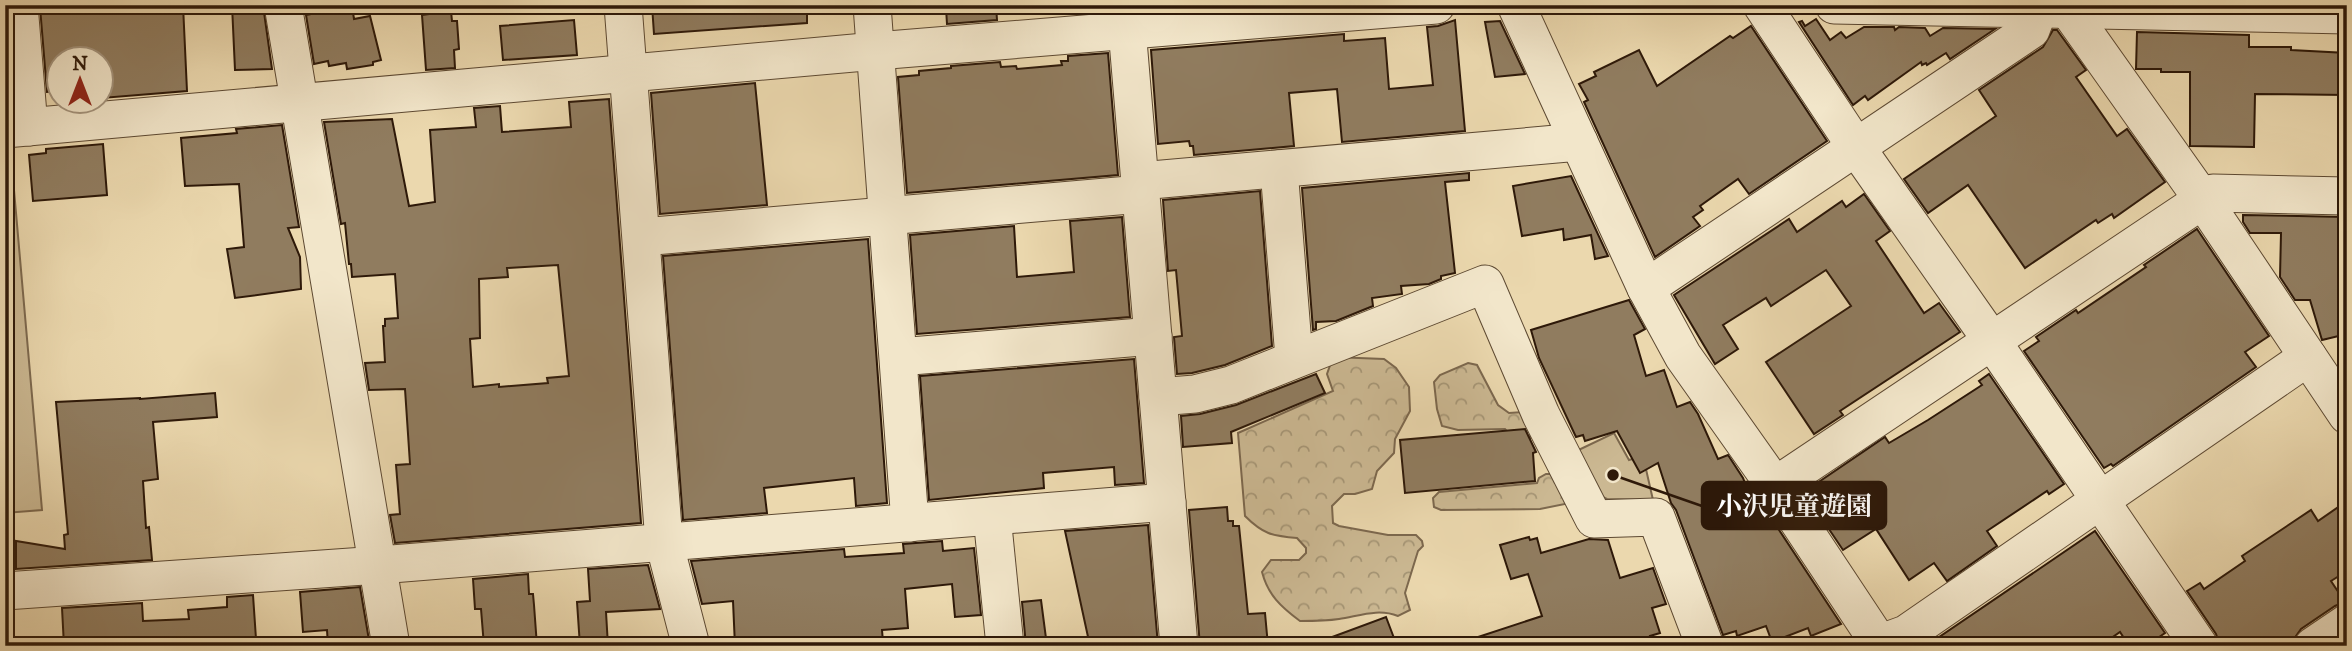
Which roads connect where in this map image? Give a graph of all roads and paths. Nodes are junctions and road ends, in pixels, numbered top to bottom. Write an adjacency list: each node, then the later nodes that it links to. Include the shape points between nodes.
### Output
1 (19, 5): 15 (street)
2 (283, 5): 14 (street)
3 (624, 5): 13 (street)
4 (872, 5): 12 (street)
5 (1436, 5): 11 (street)
6 (1516, 5): 16 (street)
7 (1762, 5): 17 (street)
8 (1834, 5): 9 (street)
9 (2057, 8): 10 (street); 17 (street); 21 (street)
10 (2347, 15)
11 (1126, 18): 12 (street); 19 (street)
12 (876, 51): 13 (street); 22 (street)
13 (629, 73): 14 (street); 23 (street)
14 (299, 103): 15 (street); 38 (street)
15 (17, 128)
16 (1579, 142): 18 (street); 24 (street)
17 (1856, 147): 24 (street); 26 (street)
18 (1279, 169): 19 (street); 29 (street)
19 (1140, 187): 22 (street); 25 (street)
20 (2347, 196): 21 (street, via 2213,193)
21 (2203, 200): 26 (street); 28 (street)
22 (888, 216): 23 (street); 27 (street)
23 (642, 237): 37 (street)
24 (1646, 288): 32 (street, via 1683,356)
25 (1153, 336): 27 (street); 30 (street)
26 (1992, 341): 32 (street); 33 (street)
27 (899, 356): 36 (street)
28 (2308, 357): 31 (street); 33 (street)
29 (1294, 358): 30 (street, via 1231,385); 46 (street, via 1485,284 1541,415 1594,519 1656,517)
30 (1158, 397): 34 (street)
31 (2347, 415)
32 (1775, 486): 41 (street)
33 (2101, 500): 41 (street, via 1906,634); 47 (street)
34 (1167, 502): 35 (street); 45 (street)
35 (992, 516): 36 (street); 44 (street)
36 (910, 523): 37 (street)
37 (664, 542): 38 (street); 43 (street)
38 (379, 565): 39 (street); 42 (street)
39 (5, 591)
40 (2347, 623): 48 (street)
41 (1878, 645)
42 (391, 646)
43 (691, 646)
44 (1005, 646)
45 (1179, 646)
46 (1705, 646)
47 (2199, 646)
48 (2313, 646)

